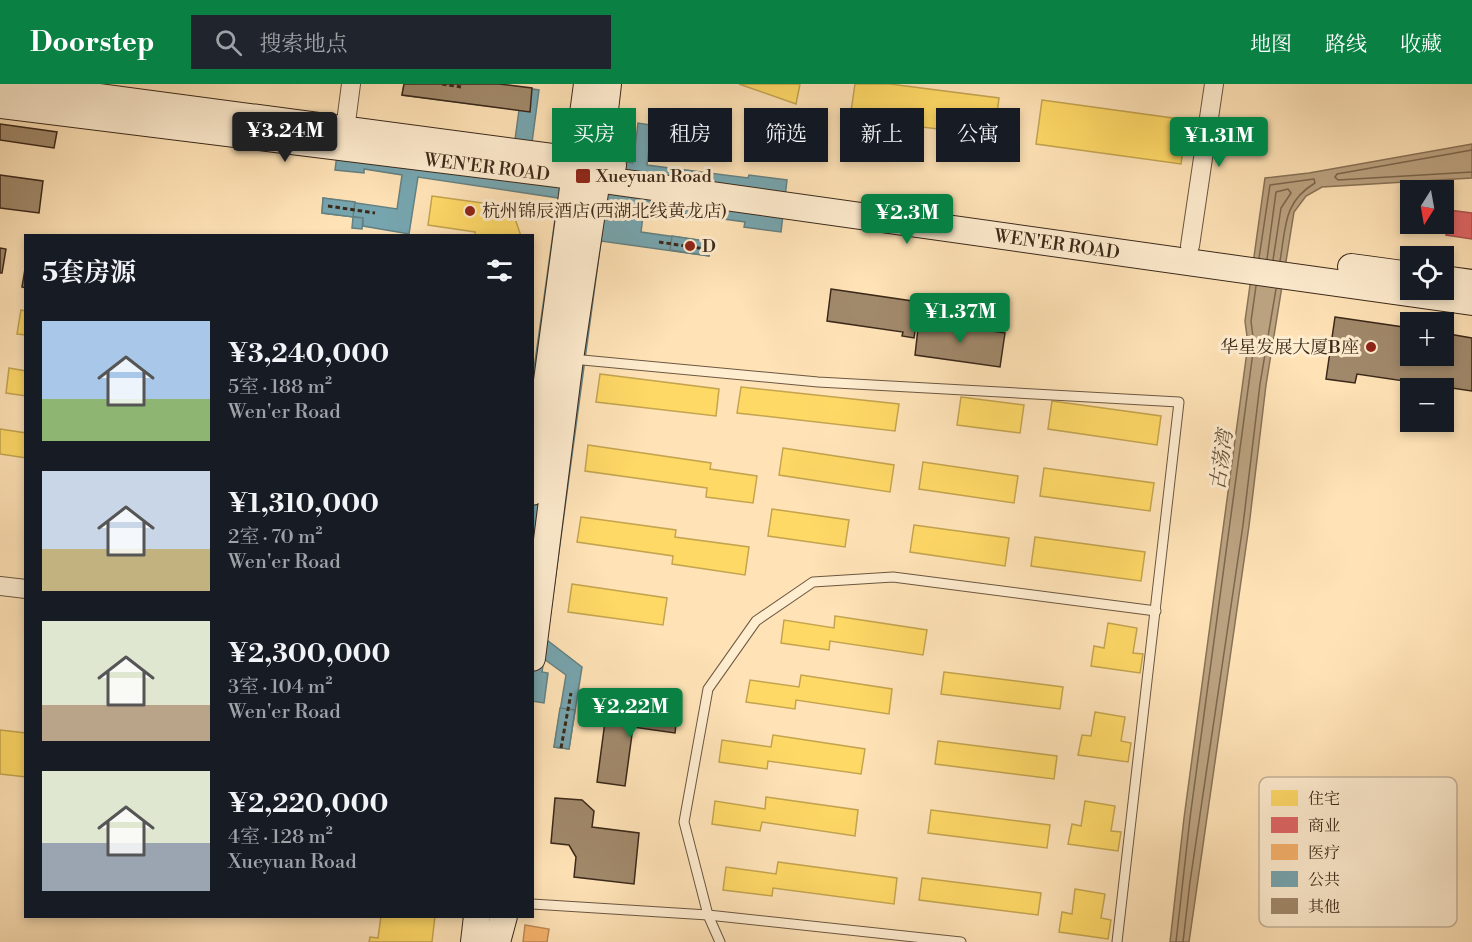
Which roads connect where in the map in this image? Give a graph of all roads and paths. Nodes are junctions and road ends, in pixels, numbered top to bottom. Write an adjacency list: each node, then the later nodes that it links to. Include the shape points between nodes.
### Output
1 (1, 84): 9 (main road, WEN'ER ROAD)
2 (351, 84): 9 (street)
3 (442, 84): 7 (path)
4 (587, 84): 10 (main road)
5 (608, 84): 10 (main road)
6 (1214, 84): 14 (street)
7 (461, 87)
8 (0, 105): 10 (main road, WEN'ER ROAD)
9 (345, 130): 10 (main road, WEN'ER ROAD)
10 (587, 170): 14 (main road, WEN'ER ROAD); 16 (main road, WEN'ER ROAD); 22 (main road); 23 (main road)
11 (328, 206): 12 (path)
12 (375, 213)
13 (659, 242): 15 (path)
14 (1190, 246): 16 (main road, WEN'ER ROAD)
15 (705, 249)
16 (1246, 262): 17 (main road, WEN'ER ROAD)
17 (1293, 268): 18 (main road, WEN'ER ROAD); 21 (main road, WEN'ER ROAD)
18 (1400, 274)
19 (1454, 281): 20 (main road)
20 (1472, 283)
21 (1472, 302)
22 (570, 359): 26 (lane, via 818,382 1179,402); 27 (main road)
23 (534, 480)
24 (0, 586): 25 (street)
25 (24, 589)
26 (1156, 611): 31 (lane, via 892,577 813,582 765,614 708,689 693,764 684,822); 38 (lane)
27 (534, 644)
28 (571, 693): 29 (path)
29 (561, 748)
30 (534, 904): 31 (lane)
31 (708, 915): 36 (lane); 37 (lane)
32 (477, 918): 34 (main road)
33 (503, 918): 35 (main road)
34 (474, 942)
35 (497, 942)
36 (720, 942)
37 (961, 942)
38 (1117, 942)

